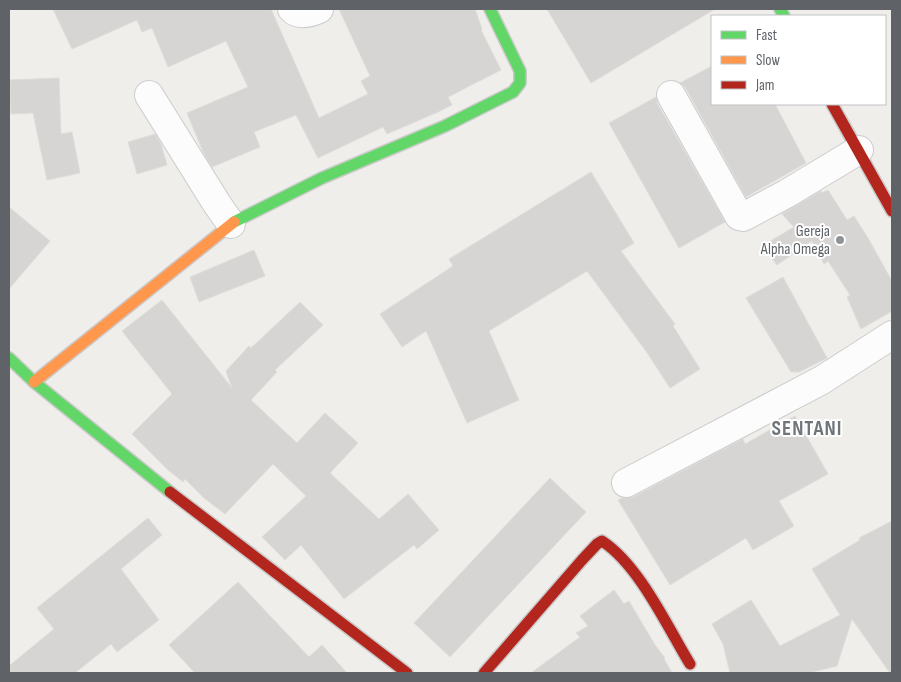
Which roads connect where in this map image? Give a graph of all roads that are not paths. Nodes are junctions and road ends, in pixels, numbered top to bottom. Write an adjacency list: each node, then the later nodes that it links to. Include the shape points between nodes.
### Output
1 (292, 9): 2 (street, via 304,14)
2 (319, 9)
3 (490, 9): 9 (street, via 520,71 521,81 513,92 445,126 322,178)
4 (150, 95): 9 (street)
5 (671, 95): 7 (street, via 739,216 786,194)
6 (833, 105): 7 (street)
7 (859, 150): 8 (street)
8 (892, 210)
9 (231, 224): 12 (street)
10 (892, 335): 13 (street, via 822,380)
11 (9, 358): 12 (street)
12 (34, 382): 15 (street, via 168,490)
13 (626, 483)
14 (690, 664): 16 (street, via 636,575 615,549 602,542 582,560)
15 (407, 673)
16 (484, 673)

